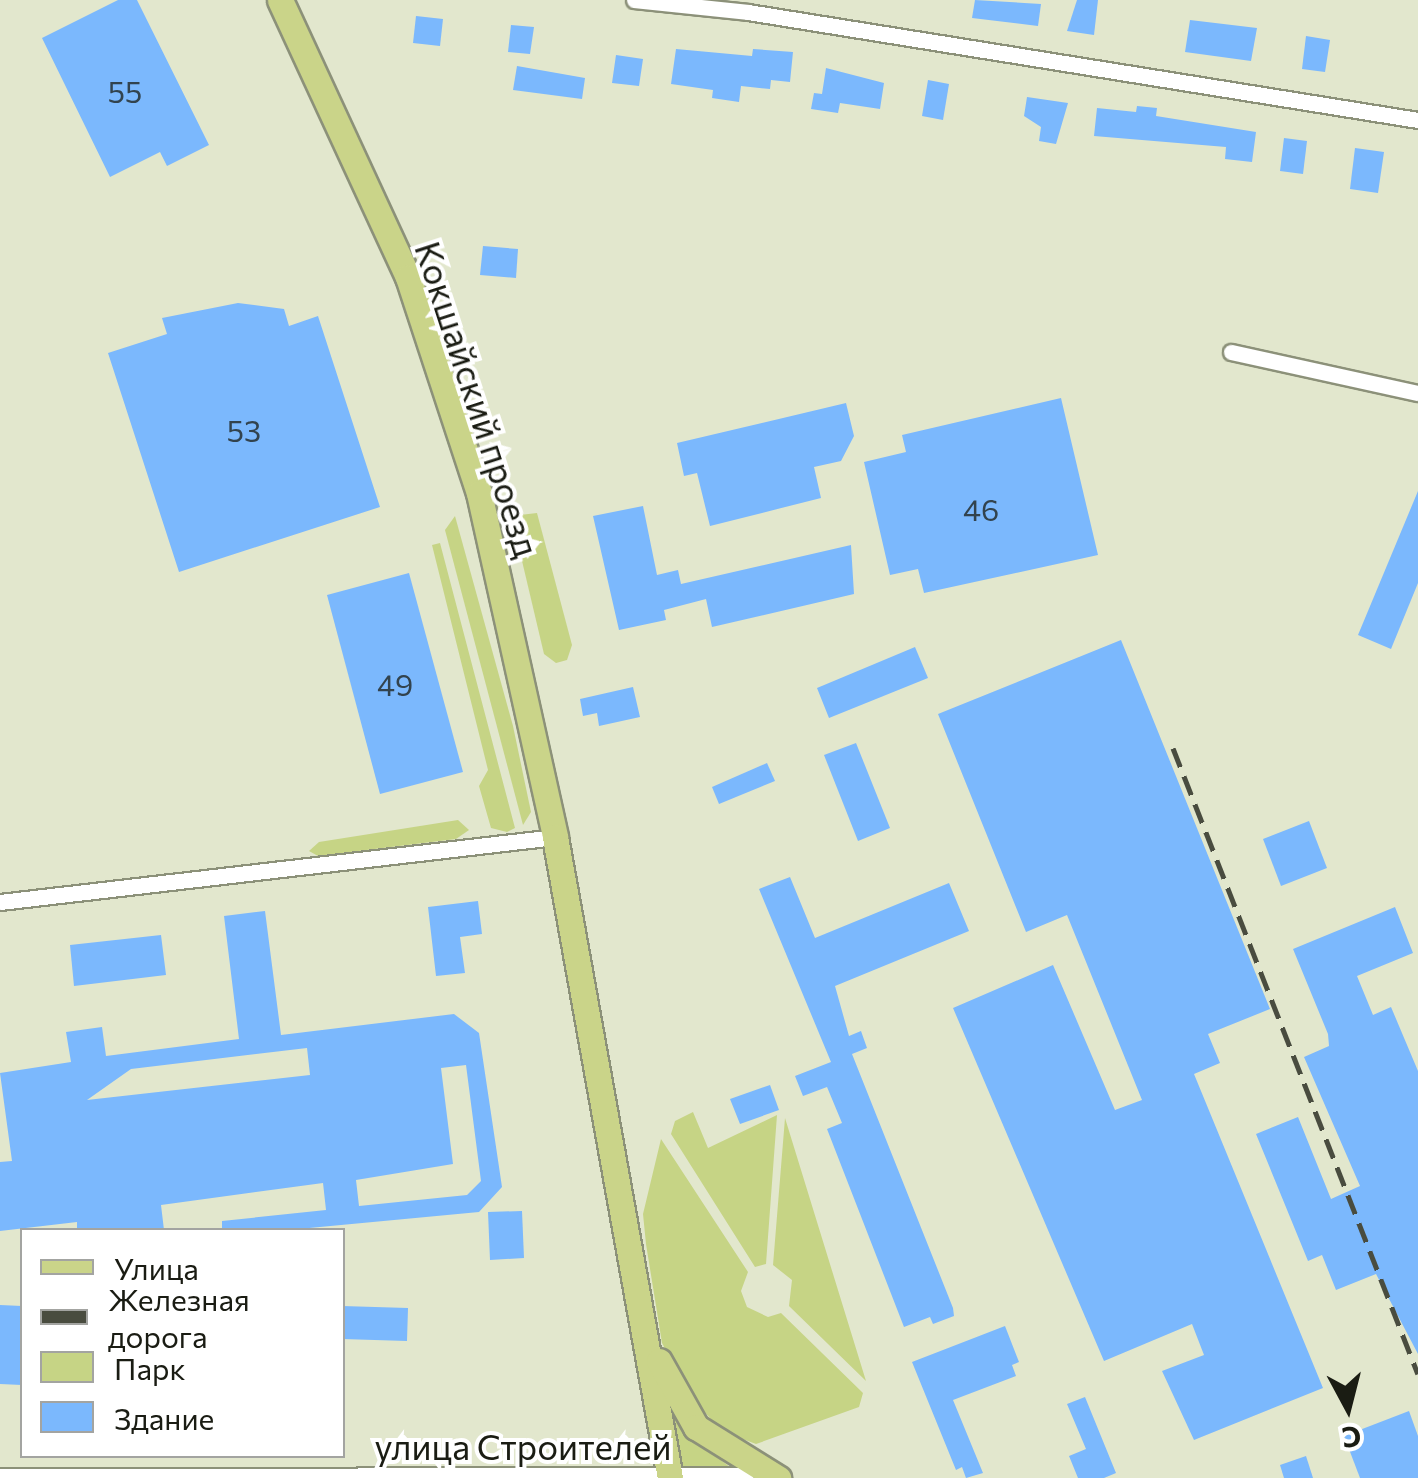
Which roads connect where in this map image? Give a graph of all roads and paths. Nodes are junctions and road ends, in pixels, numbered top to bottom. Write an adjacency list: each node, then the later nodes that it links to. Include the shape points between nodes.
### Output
1 (280, 0): 6 (main road, Кокшайский проезд, via 408,276 479,493)
2 (634, 0): 3 (street, via 748,12)
3 (1418, 120)
4 (1231, 352): 5 (street)
5 (1418, 393)
6 (555, 837): 7 (street); 8 (main road, Кокшайский проезд)
7 (0, 902)
8 (643, 1330): 10 (main road, Кокшайский проезд); 11 (main road, via 696,1427)
9 (0, 1476): 10 (street, улица Строителей)
10 (670, 1477): 11 (street, улица Строителей)
11 (758, 1477)

